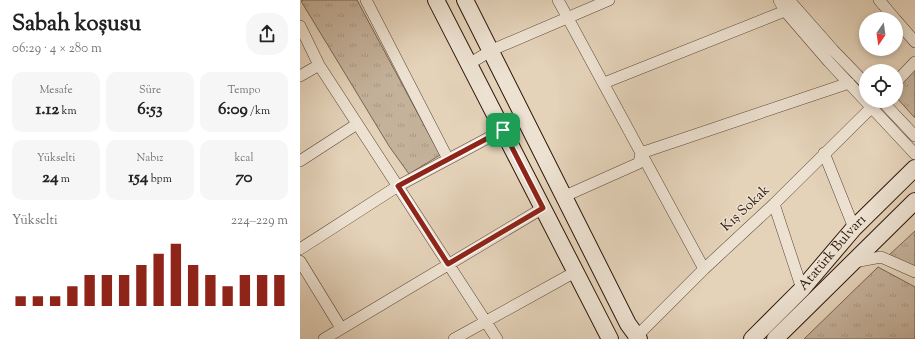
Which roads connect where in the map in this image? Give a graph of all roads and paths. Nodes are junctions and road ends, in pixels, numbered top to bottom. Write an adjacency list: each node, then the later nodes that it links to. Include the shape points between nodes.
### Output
1 (366, 0): 34 (street)
2 (436, 0): 18 (street)
3 (465, 0): 15 (street)
4 (558, 0): 11 (street)
5 (609, 0): 11 (street)
6 (779, 0): 9 (street)
7 (790, 0): 21 (street)
8 (879, 0): 10 (street)
9 (785, 11): 22 (street); 23 (street)
10 (889, 12)
11 (566, 18): 15 (street); 22 (street)
12 (300, 26): 17 (street)
13 (903, 28): 14 (street)
14 (915, 42)
15 (492, 50): 18 (street); 38 (street)
16 (915, 62): 19 (street)
17 (319, 64): 20 (street); 28 (street)
18 (469, 64): 29 (street)
19 (903, 75)
20 (300, 76)
21 (859, 77)
22 (604, 83): 31 (street)
23 (849, 83): 24 (street); 31 (street)
24 (859, 91)
25 (870, 108): 32 (street, Kış Sokak)
26 (877, 108): 33 (street)
27 (889, 108): 30 (street)
28 (358, 124): 35 (street); 37 (street)
29 (503, 130): 34 (street); 41 (street)
30 (915, 136)
31 (641, 153): 38 (street, via 640,163); 47 (street)
32 (824, 153): 40 (street, Kış Sokak); 42 (street)
33 (915, 154)
34 (448, 159): 37 (street)
35 (300, 161)
36 (915, 168): 42 (street, Atatürk Bulvarı)
37 (398, 186): 43 (street); 46 (street)
38 (565, 196): 53 (street)
39 (915, 201): 45 (street, Atatürk Bulvarı)
40 (774, 204): 47 (street, Kış Sokak); 50 (street)
41 (543, 208): 46 (street); 48 (street)
42 (854, 228): 50 (street, Atatürk Bulvarı)
43 (300, 249)
44 (300, 261): 52 (street)
45 (853, 262): 49 (street, via 881,257); 59 (street, Atatürk Bulvarı)
46 (448, 264): 51 (street); 52 (street)
47 (704, 269): 53 (street, Kış Sokak)
48 (575, 272): 51 (street); 57 (street)
49 (915, 272)
50 (802, 289): 58 (street, Atatürk Bulvarı)
51 (486, 321): 55 (street); 56 (street)
52 (341, 328): 54 (street)
53 (636, 338)
54 (324, 339)
55 (454, 339)
56 (497, 339)
57 (610, 339)
58 (752, 339)
59 (775, 339)

